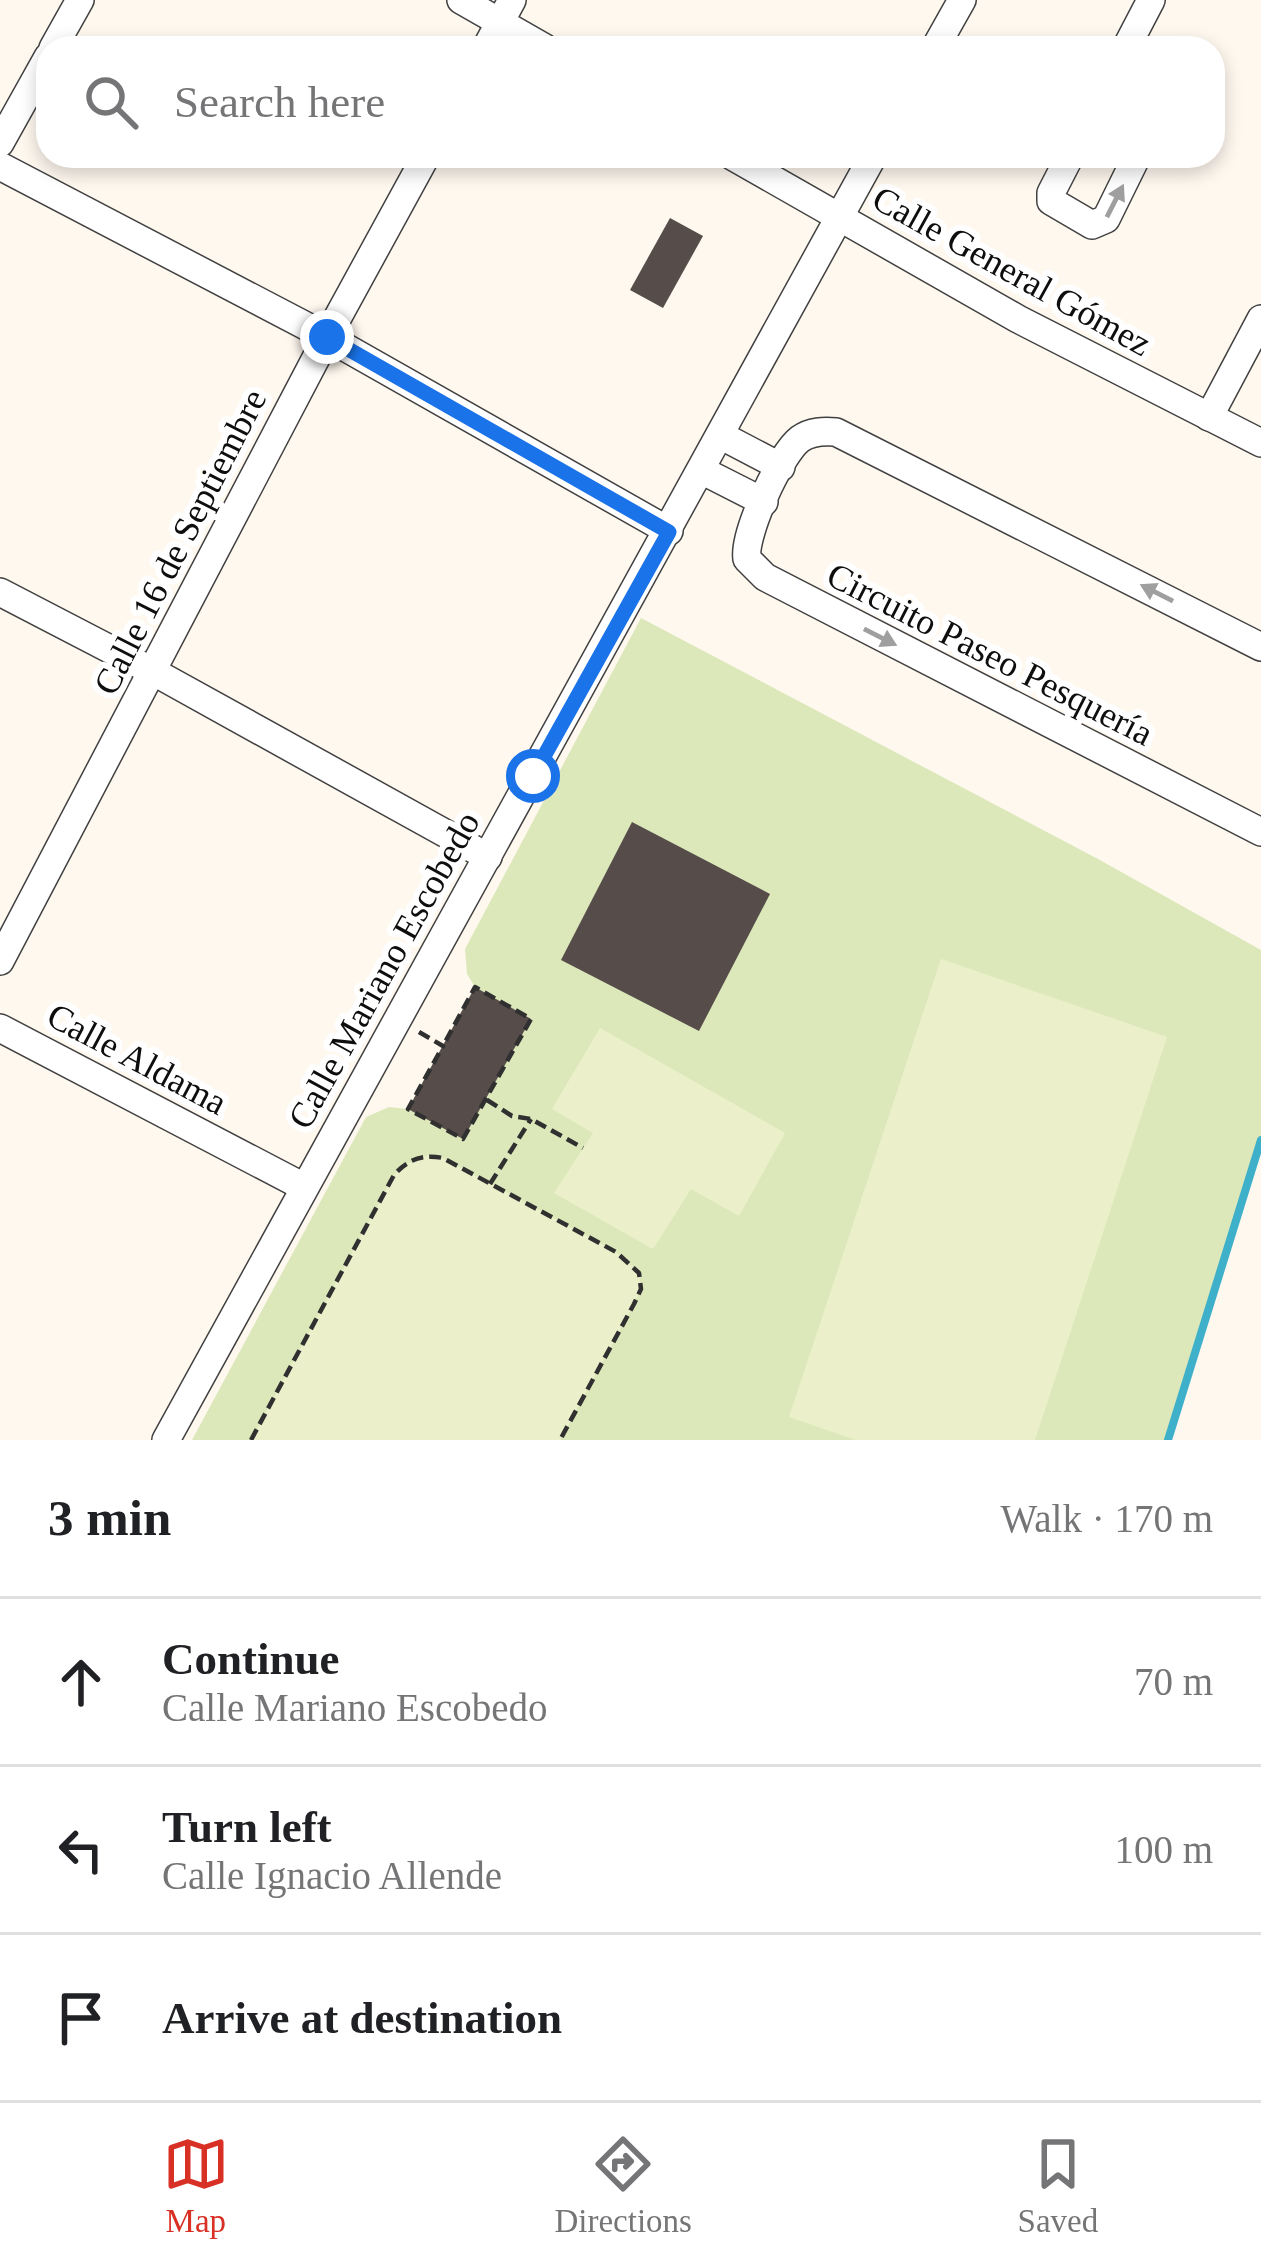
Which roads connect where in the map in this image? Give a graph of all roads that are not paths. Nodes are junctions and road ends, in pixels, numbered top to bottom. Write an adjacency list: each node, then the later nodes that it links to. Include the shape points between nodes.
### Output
1 (80, 0): 6 (street)
2 (460, 0): 5 (street)
3 (962, 0): 8 (street)
4 (1151, 0): 9 (street)
5 (506, 11): 7 (street)
6 (60, 36)
7 (532, 36)
8 (942, 36)
9 (1132, 36)
10 (36, 78): 11 (street)
11 (0, 142)
12 (0, 166): 20 (street)
13 (419, 168): 20 (street, Calle 16 de Septiembre)
14 (754, 168): 18 (street, Calle General Gómez)
15 (866, 168): 18 (street, Calle Mariano Escobedo)
16 (1064, 168): 17 (street, one-way to 17, via 1052,201 1092,225 1106,219)
17 (1131, 168)
18 (838, 217): 21 (street, Calle General Gómez); 22 (street, Calle Mariano Escobedo)
19 (1261, 319): 21 (street)
20 (327, 337): 27 (street); 30 (street, Calle 16 de Septiembre)
21 (1209, 417): 23 (street, Calle General Gómez)
22 (720, 435): 24 (street); 25 (street, Calle Mariano Escobedo)
23 (1261, 442)
24 (781, 466): 26 (street, Circuito Paseo Pesquería); 29 (street, Circuito Paseo Pesquería, one-way to 24, via 836,432 797,440)
25 (701, 470): 26 (street); 27 (street, Calle Mariano Escobedo)
26 (764, 502): 31 (street, Circuito Paseo Pesquería, one-way to 31, via 746,548 764,577)
27 (669, 532): 32 (street, Calle Mariano Escobedo)
28 (0, 592): 30 (street)
29 (1261, 646)
30 (154, 672): 32 (street); 33 (street, Calle 16 de Septiembre)
31 (1261, 832)
32 (488, 857): 35 (street, Calle Mariano Escobedo)
33 (0, 961)
34 (0, 1028): 35 (street, Calle Aldama)
35 (304, 1187): 36 (street, Calle Mariano Escobedo)
36 (166, 1440)

